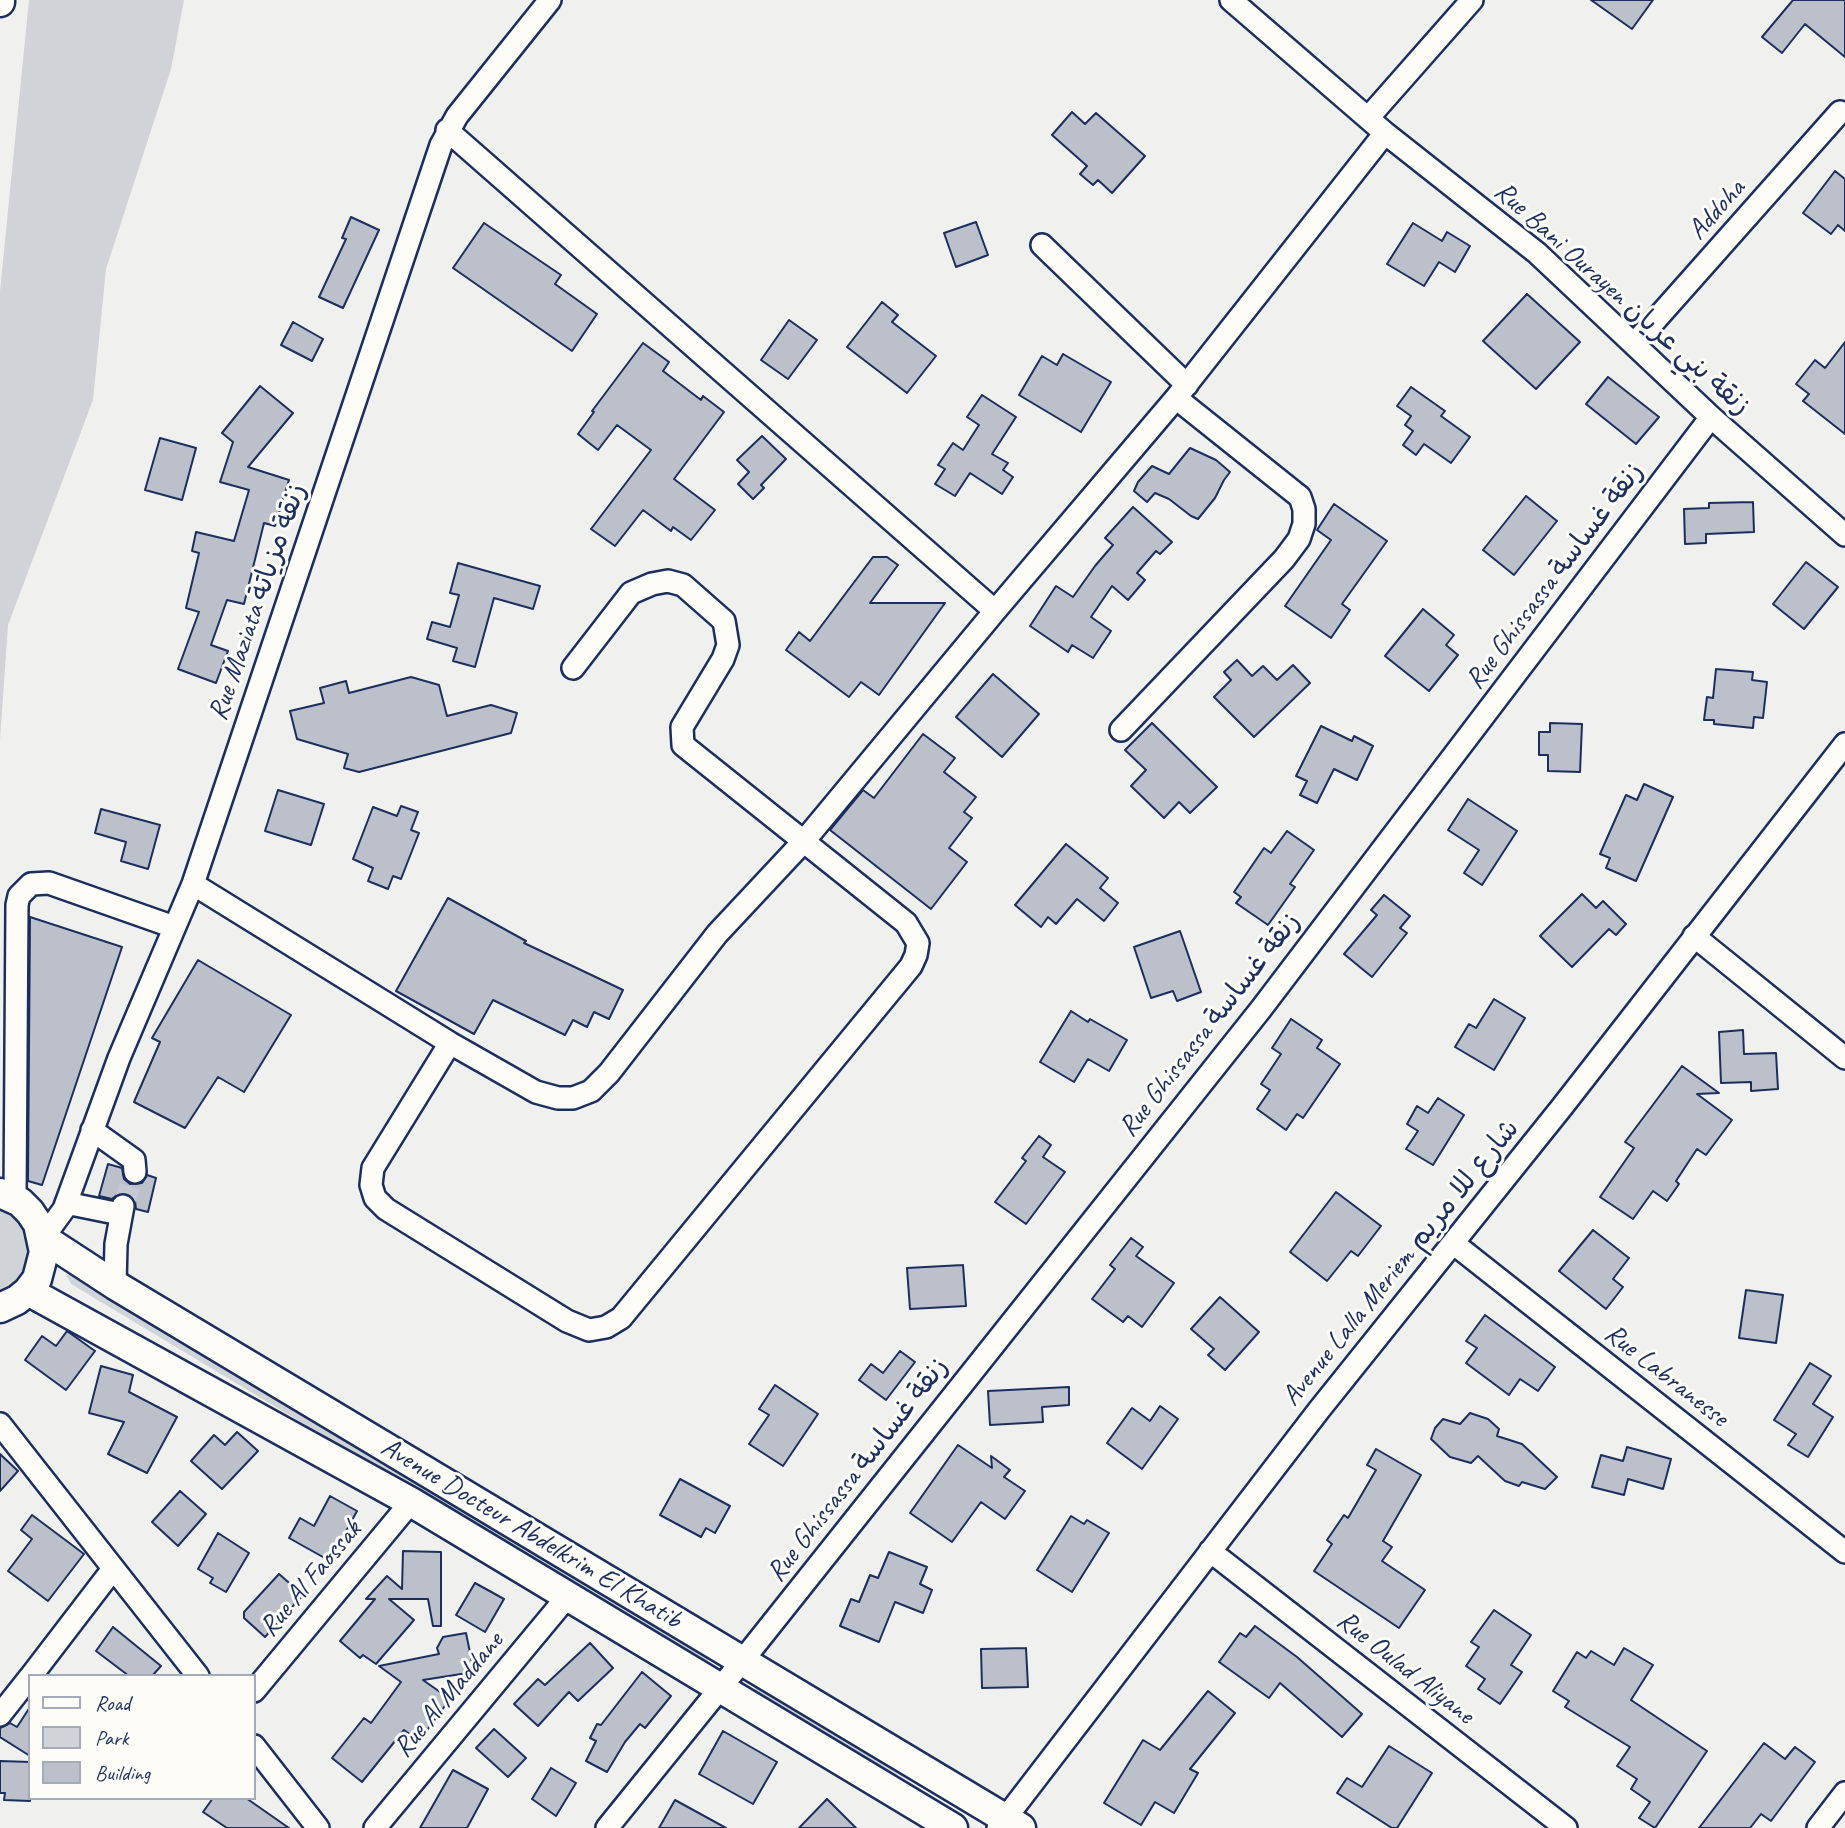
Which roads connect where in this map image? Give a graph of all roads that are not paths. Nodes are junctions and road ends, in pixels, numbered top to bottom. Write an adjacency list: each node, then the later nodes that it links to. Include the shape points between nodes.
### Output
1 (550, 0): 6 (street, Rue Maziata زنقة مزياتة)
2 (1231, 0): 5 (street, Rue Bani Ourayen زنقة بني عريان)
3 (1472, 0): 5 (street)
4 (1840, 112): 9 (street, Addoha)
5 (1368, 118): 7 (street, Rue Bani Ourayen زنقة بني عريان)
6 (447, 130): 13 (street); 18 (street, Rue Maziata زنقة مزياتة)
7 (1385, 133): 9 (street, Rue Bani Ourayen زنقة بني عريان, via 1537,253); 10 (street)
8 (1042, 245): 10 (street)
9 (1635, 343): 11 (street, Rue Bani Ourayen زنقة بني عريان)
10 (1181, 391): 13 (street); 15 (street, via 1300,497 1304,524 1284,559)
11 (1711, 417): 12 (street, Rue Bani Ourayen زنقة بني عريان); 38 (street, Rue Ghissassa زنقة غساسة, via 1261,1010)
12 (1845, 536)
13 (995, 611): 17 (street)
14 (573, 668): 17 (street, via 631,593 668,581 683,585 724,621 728,645 682,727 682,745)
15 (1121, 730)
16 (1845, 744): 20 (street, Avenue Lalla Meriem شارع للا مريم)
17 (804, 841): 21 (street, via 717,934 610,1073 591,1091 573,1098 536,1092); 21 (street, via 906,923 918,943 916,955 621,1318 606,1327 589,1330 567,1321 374,1198 373,1168)
18 (193, 884): 19 (street, Rue Maziata زنقة مزياتة); 21 (street)
19 (174, 927): 23 (street, Rue Maziata زنقة مزياتة); 25 (street, via 49,883 31,884 19,896)
20 (1694, 936): 22 (street); 28 (street, Avenue Lalla Meriem شارع للا مريم)
21 (450, 1043)
22 (1845, 1058)
23 (92, 1130): 24 (street, via 134,1160); 26 (street, Rue Maziata زنقة مزياتة)
24 (135, 1172)
25 (7, 1196): 27 (main road, via 30,1212)
26 (66, 1203): 27 (street, Rue Maziata زنقة مزياتة); 29 (street, via 122,1210)
27 (43, 1238): 29 (main road, Avenue Docteur Abdelkrim El Khatib); 30 (main road, via 42,1266)
28 (1453, 1243): 34 (street, Avenue Lalla Meriem شارع للا مريم); 35 (street, Rue Labranesse)
29 (115, 1284): 38 (main road, Avenue Docteur Abdelkrim El Khatib)
30 (28, 1291): 31 (main road); 33 (main road, Avenue Docteur Abdelkrim El Khatib)
31 (1, 1310)
32 (0, 1424): 36 (street)
33 (411, 1503): 37 (main road, Avenue Docteur Abdelkrim El Khatib); 43 (street, Rue Al Faossak)
34 (1210, 1551): 47 (street, Avenue Lalla Meriem شارع للا مريم); 52 (street, Rue Oulad Aliyane)
35 (1845, 1552)
36 (113, 1569): 39 (street); 40 (street)
37 (567, 1597): 42 (main road, Avenue Docteur Abdelkrim El Khatib); 49 (street, Rue Al Maddane)
38 (743, 1660): 42 (street, Rue Ghissassa زنقة غساسة); 47 (main road, Avenue Docteur Abdelkrim El Khatib)
39 (32, 1674)
40 (196, 1674)
41 (28, 1679): 44 (street)
42 (720, 1689): 50 (street, Rue Ghissassa زنقة غساسة); 51 (main road, Avenue Docteur Abdelkrim El Khatib)
43 (256, 1690)
44 (0, 1715)
45 (256, 1749): 48 (street)
46 (1845, 1793): 53 (street)
47 (1008, 1825)
48 (318, 1828)
49 (375, 1828)
50 (607, 1828)
51 (953, 1828)
52 (1566, 1828)
53 (1818, 1828)

